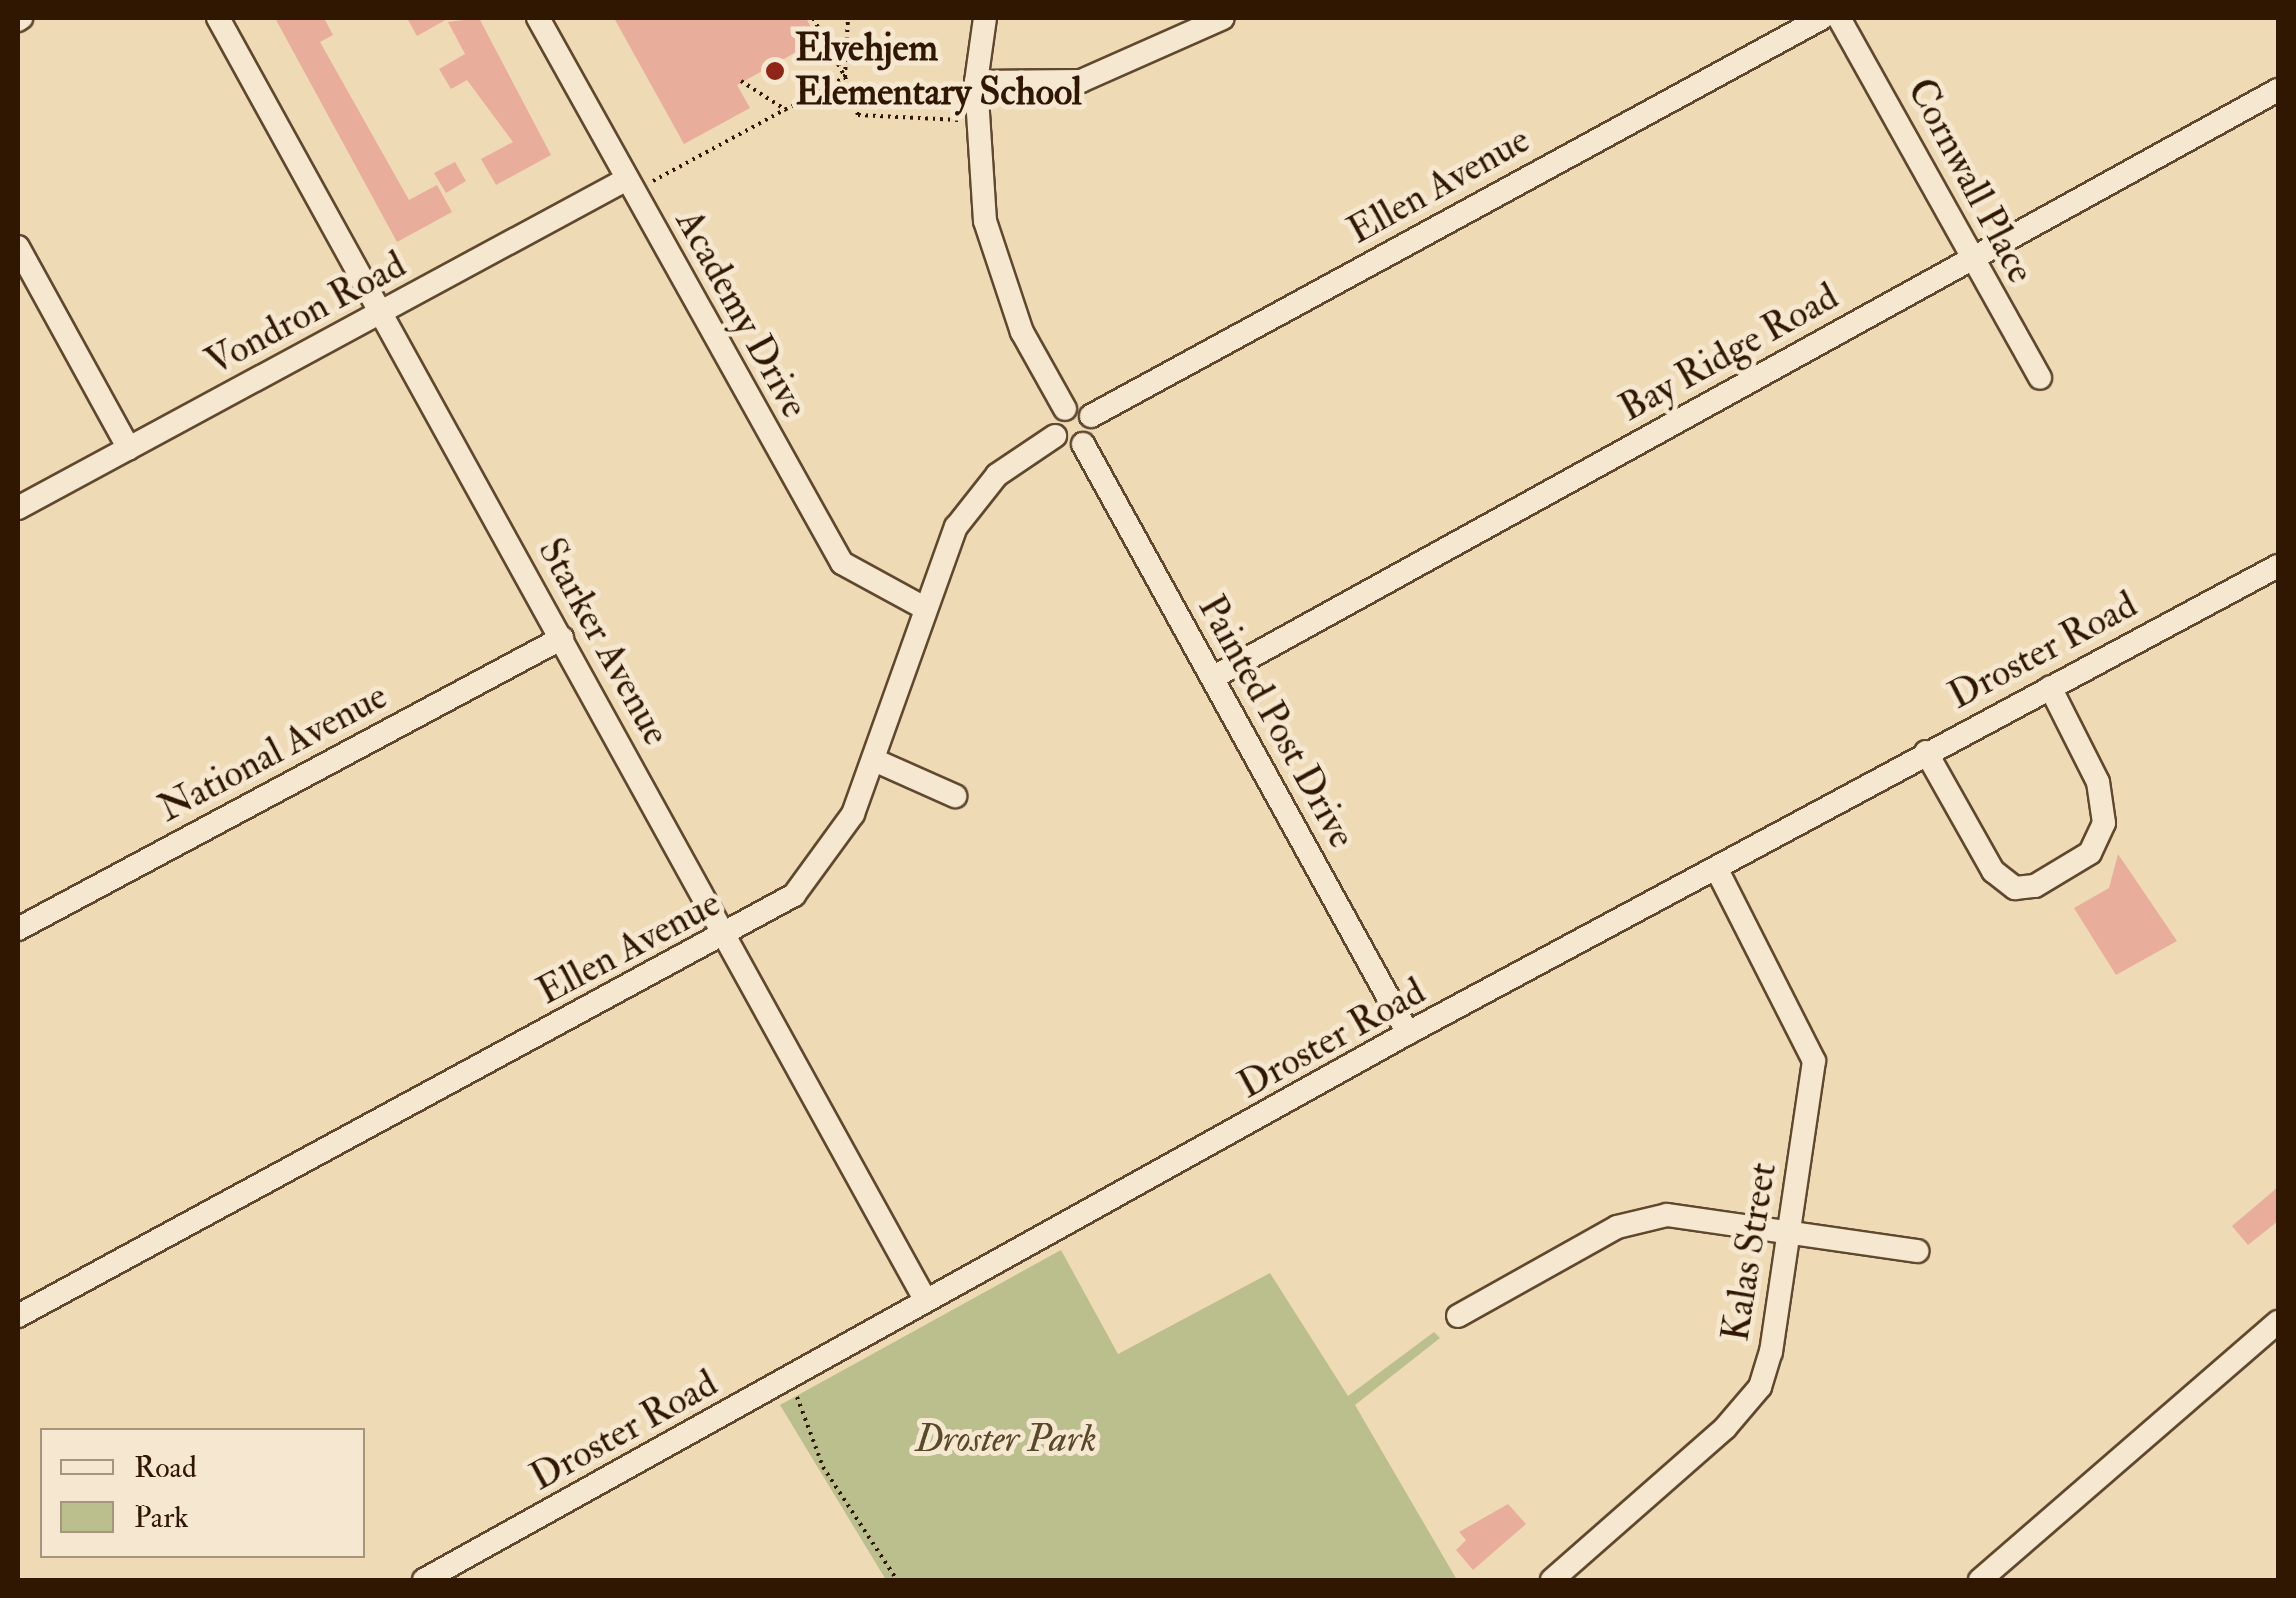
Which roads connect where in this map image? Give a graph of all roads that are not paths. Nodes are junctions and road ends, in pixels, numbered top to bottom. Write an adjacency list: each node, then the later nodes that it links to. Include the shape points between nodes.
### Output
1 (218, 18): 12 (street, Starker Avenue)
2 (538, 18): 9 (street, Academy Drive)
3 (986, 18): 7 (street)
4 (1223, 18): 7 (street, via 1081,81)
5 (1822, 18): 15 (street, Ellen Avenue)
6 (1839, 18): 11 (street, Cornwall Place)
7 (976, 82): 14 (street, via 984,221 1000,272)
8 (2278, 90): 11 (street, Bay Ridge Road)
9 (627, 179): 12 (street, Vondron Road); 21 (street, Academy Drive, via 842,564)
10 (18, 247): 18 (street)
11 (1972, 260): 13 (street, Cornwall Place); 23 (street, Bay Ridge Road)
12 (382, 314): 18 (street, Vondron Road); 22 (street, Starker Avenue)
13 (2040, 378)
14 (1065, 409): 15 (street); 16 (street)
15 (1091, 416): 17 (street)
16 (1055, 436): 17 (street); 21 (street, Ellen Avenue, via 976,498)
17 (1083, 444): 23 (street, Painted Post Drive)
18 (130, 449): 19 (street, Vondron Road)
19 (18, 508)
20 (2278, 566): 24 (street, Droster Road)
21 (921, 606): 26 (street, Ellen Avenue)
22 (562, 638): 29 (street, National Avenue); 30 (street, Starker Avenue)
23 (1214, 676): 31 (street, Painted Post Drive)
24 (2050, 687): 25 (street, Droster Road); 25 (street, via 2098,782 2104,824 2090,853 2035,886 2015,888 1992,871)
25 (1926, 752): 28 (street, Droster Road)
26 (874, 760): 27 (street); 30 (street, Ellen Avenue, via 853,814 812,877)
27 (956, 796)
28 (1716, 868): 31 (street, Droster Road); 32 (street, Kalas Street, via 1814,1061)
29 (18, 929)
30 (726, 935): 34 (street, Starker Avenue); 35 (street, Ellen Avenue)
31 (1408, 1033): 34 (street, Droster Road, via 1116,1204)
32 (1788, 1231): 33 (street); 36 (street, via 1644,1219); 39 (street, Kalas Street, via 1760,1388)
33 (1917, 1251)
34 (926, 1300): 38 (street, Droster Road)
35 (18, 1316)
36 (1458, 1316)
37 (2278, 1322): 40 (street)
38 (424, 1580)
39 (1552, 1580)
40 (1980, 1580)

